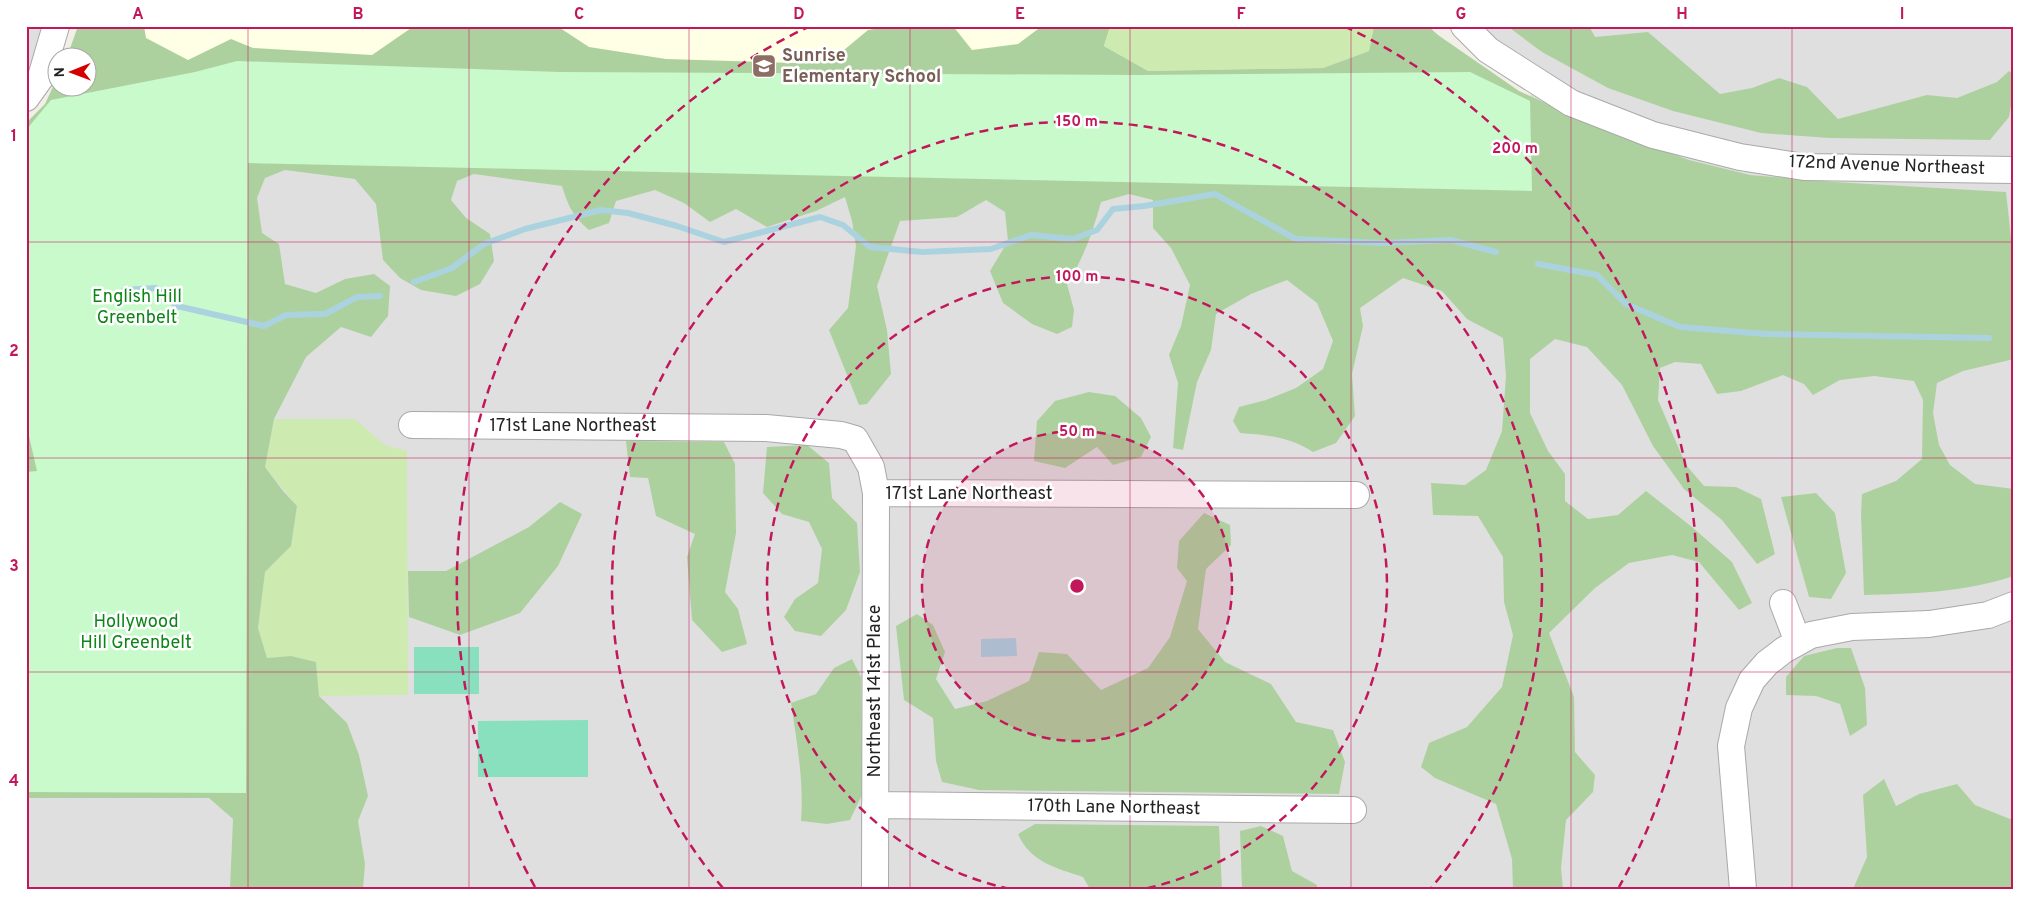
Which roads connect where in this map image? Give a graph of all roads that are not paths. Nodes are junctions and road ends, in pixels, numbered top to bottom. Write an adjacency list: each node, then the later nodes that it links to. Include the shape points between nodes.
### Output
1 (56, 26): 3 (street, via 40,77)
2 (1464, 26): 4 (street, 172nd Avenue Northeast, via 1488,50 1571,103 1653,135 1740,157 1804,167)
3 (26, 98)
4 (2014, 170)
5 (412, 426): 6 (street, 171st Lane Northeast, via 766,428 841,435 855,439 871,467)
6 (876, 493): 7 (street, 171st Lane Northeast); 11 (street, Northeast 141st Place)
7 (1356, 495)
8 (1783, 603): 10 (street)
9 (2014, 604): 10 (street, via 1988,615 1929,624 1852,626 1811,635)
10 (1798, 642): 14 (street, via 1767,663 1752,680 1739,708 1731,746)
11 (875, 806): 12 (street, 170th Lane Northeast); 13 (street, Northeast 141st Place)
12 (1353, 810)
13 (875, 889)
14 (1743, 889)

